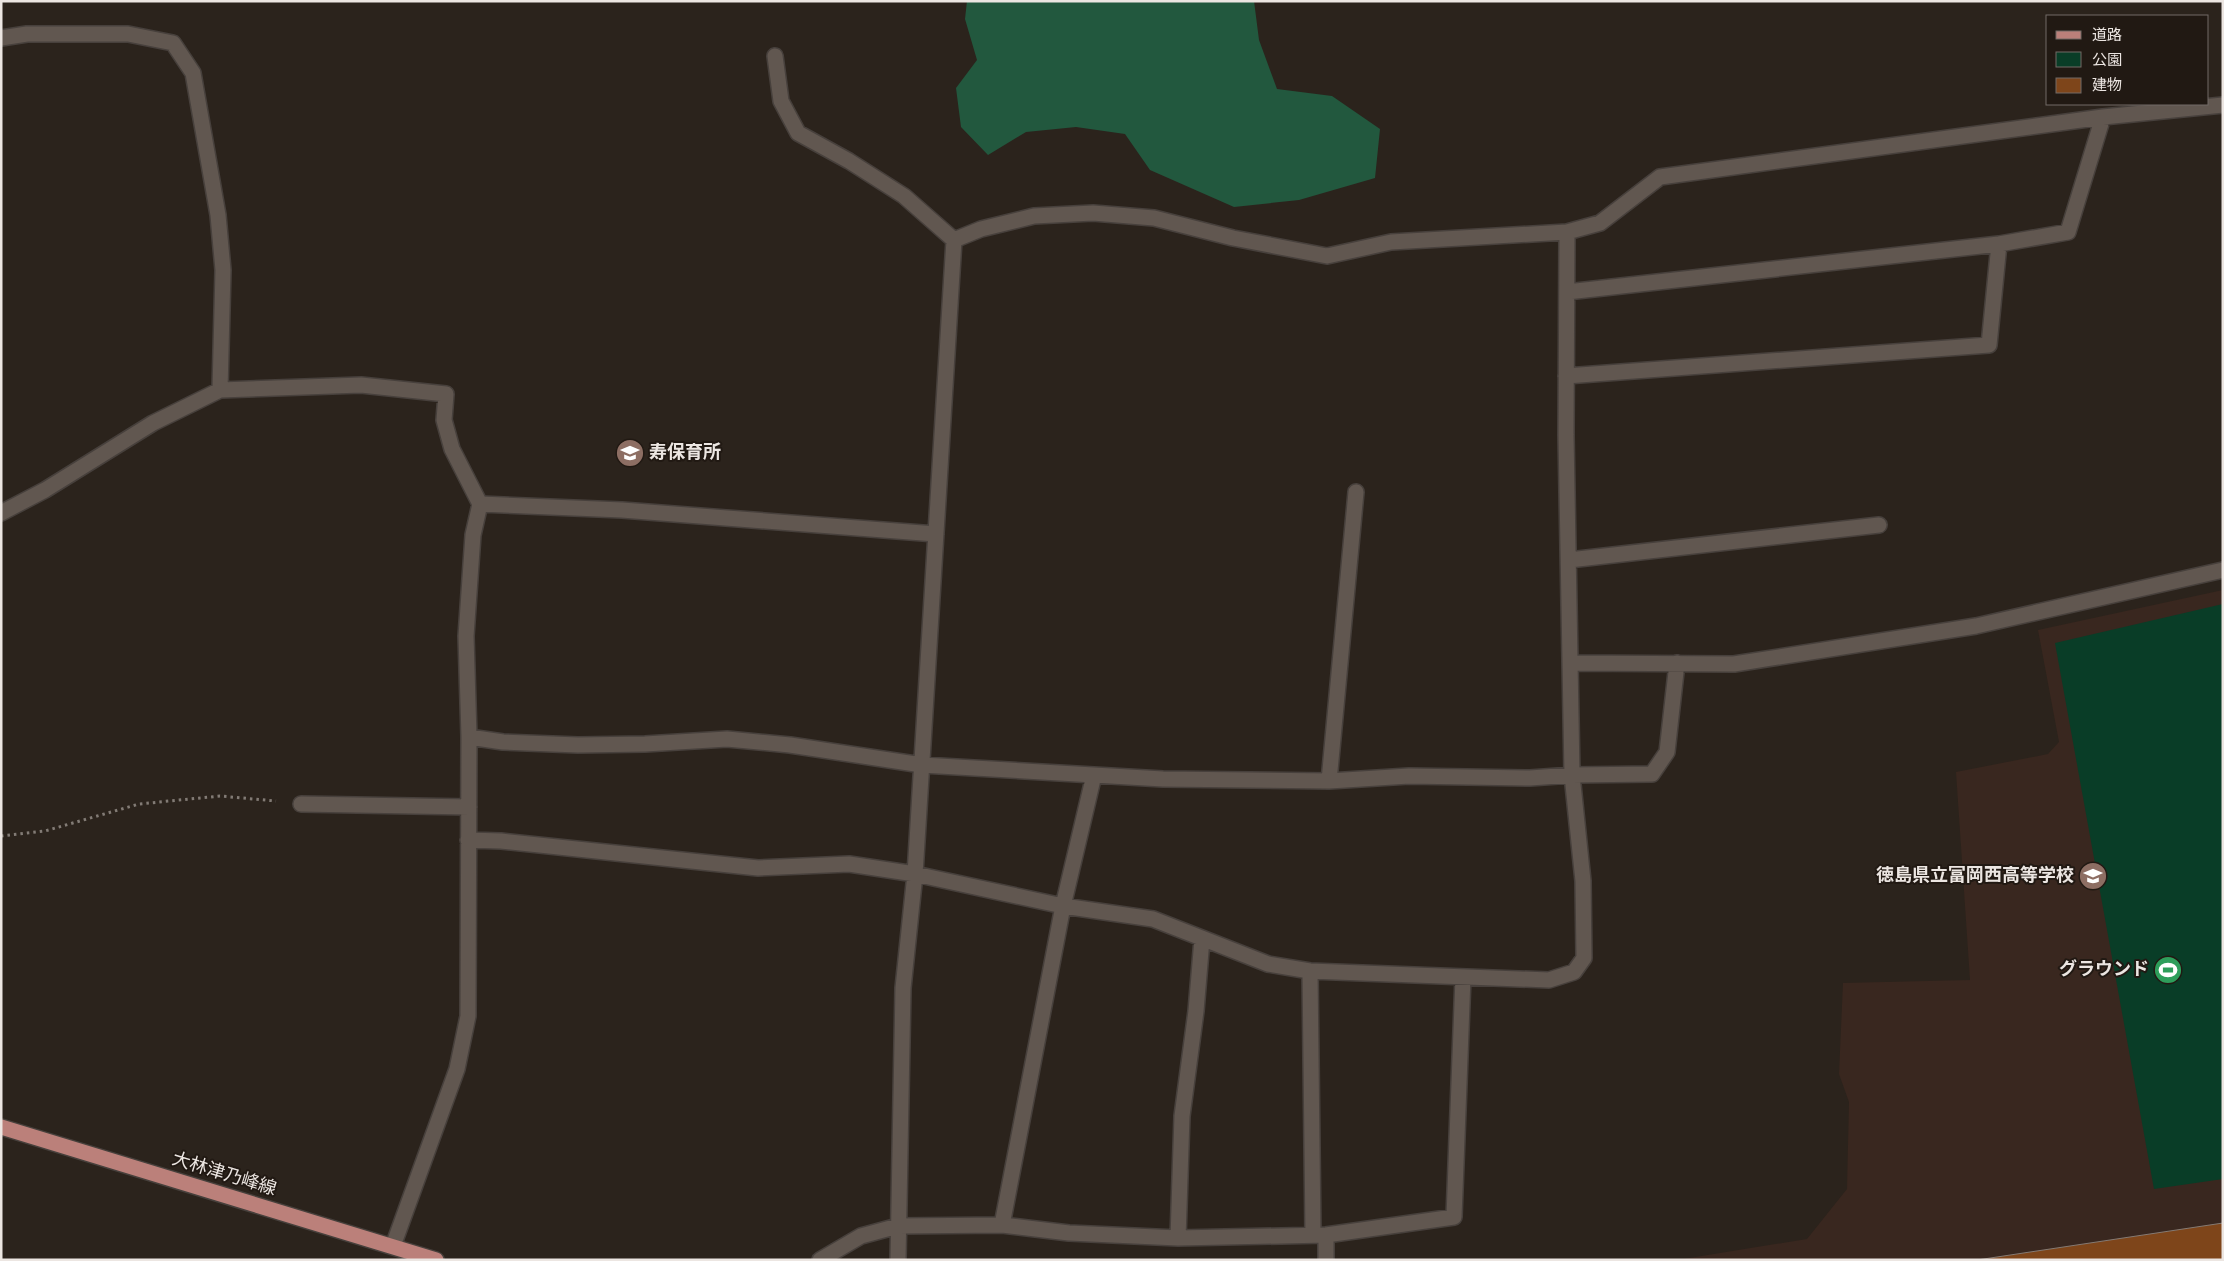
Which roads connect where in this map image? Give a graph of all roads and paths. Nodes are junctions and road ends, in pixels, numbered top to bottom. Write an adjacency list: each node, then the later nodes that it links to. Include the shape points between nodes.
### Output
1 (1, 38): 10 (street, via 27,34 128,34 173,43 193,73 218,215 223,270)
2 (775, 56): 6 (street, via 781,101 798,134 904,196)
3 (2223, 105): 4 (street)
4 (2103, 117): 5 (street, via 1660,178 1600,223); 7 (street, via 2068,232)
5 (1567, 232): 6 (street, via 1391,242 1327,256 1233,238 1154,218 1093,213 1034,216 981,229); 8 (street)
6 (954, 240): 15 (street)
7 (1999, 244): 8 (street); 9 (street, via 1989,345)
8 (1567, 292): 9 (street)
9 (1566, 376): 16 (street)
10 (220, 390): 12 (street, via 361,385 446,394 444,420 452,449); 13 (street, via 153,423 45,490)
11 (1356, 492): 24 (street)
12 (480, 504): 15 (street, via 622,510); 20 (street, via 472,535 466,636)
13 (1, 513)
14 (1879, 525): 16 (street)
15 (936, 534): 21 (street)
16 (1569, 560): 18 (street)
17 (2223, 570): 19 (street, via 1976,626 1912,637 1734,664)
18 (1570, 663): 19 (street); 23 (street)
19 (1677, 663): 23 (street, via 1667,752 1652,774)
20 (469, 737): 21 (street, via 578,745 727,739); 26 (street)
21 (922, 765): 22 (street); 29 (street)
22 (1094, 775): 24 (street); 30 (street)
23 (1572, 775): 24 (street, via 1530,778 1409,776); 33 (street, via 1583,881 1584,958 1574,972 1549,980)
24 (1329, 781)
25 (301, 804): 26 (street); 27 (path, via 220,796 139,804 45,831)
26 (469, 807): 28 (street)
27 (1, 836)
28 (468, 840): 29 (street, via 758,868 849,864); 39 (street, via 468,1016 457,1069)
29 (915, 874): 30 (street); 36 (street, via 903,988)
30 (1064, 906): 31 (street, via 1154,919); 35 (street)
31 (1202, 939): 32 (street, via 1268,964); 38 (street, via 1182,1116)
32 (1310, 971): 33 (street); 37 (street)
33 (1463, 977): 37 (street, via 1454,1218)
34 (1, 1127): 39 (main road, 大林津乃峰線)
35 (1002, 1225): 36 (street); 38 (street, via 1069,1233)
36 (898, 1226): 41 (street, via 861,1236); 42 (street)
37 (1320, 1235): 38 (street); 43 (street)
38 (1178, 1238)
39 (392, 1246): 40 (main road, 大林津乃峰線)
40 (436, 1260)
41 (820, 1260)
42 (898, 1260)
43 (1326, 1260)

